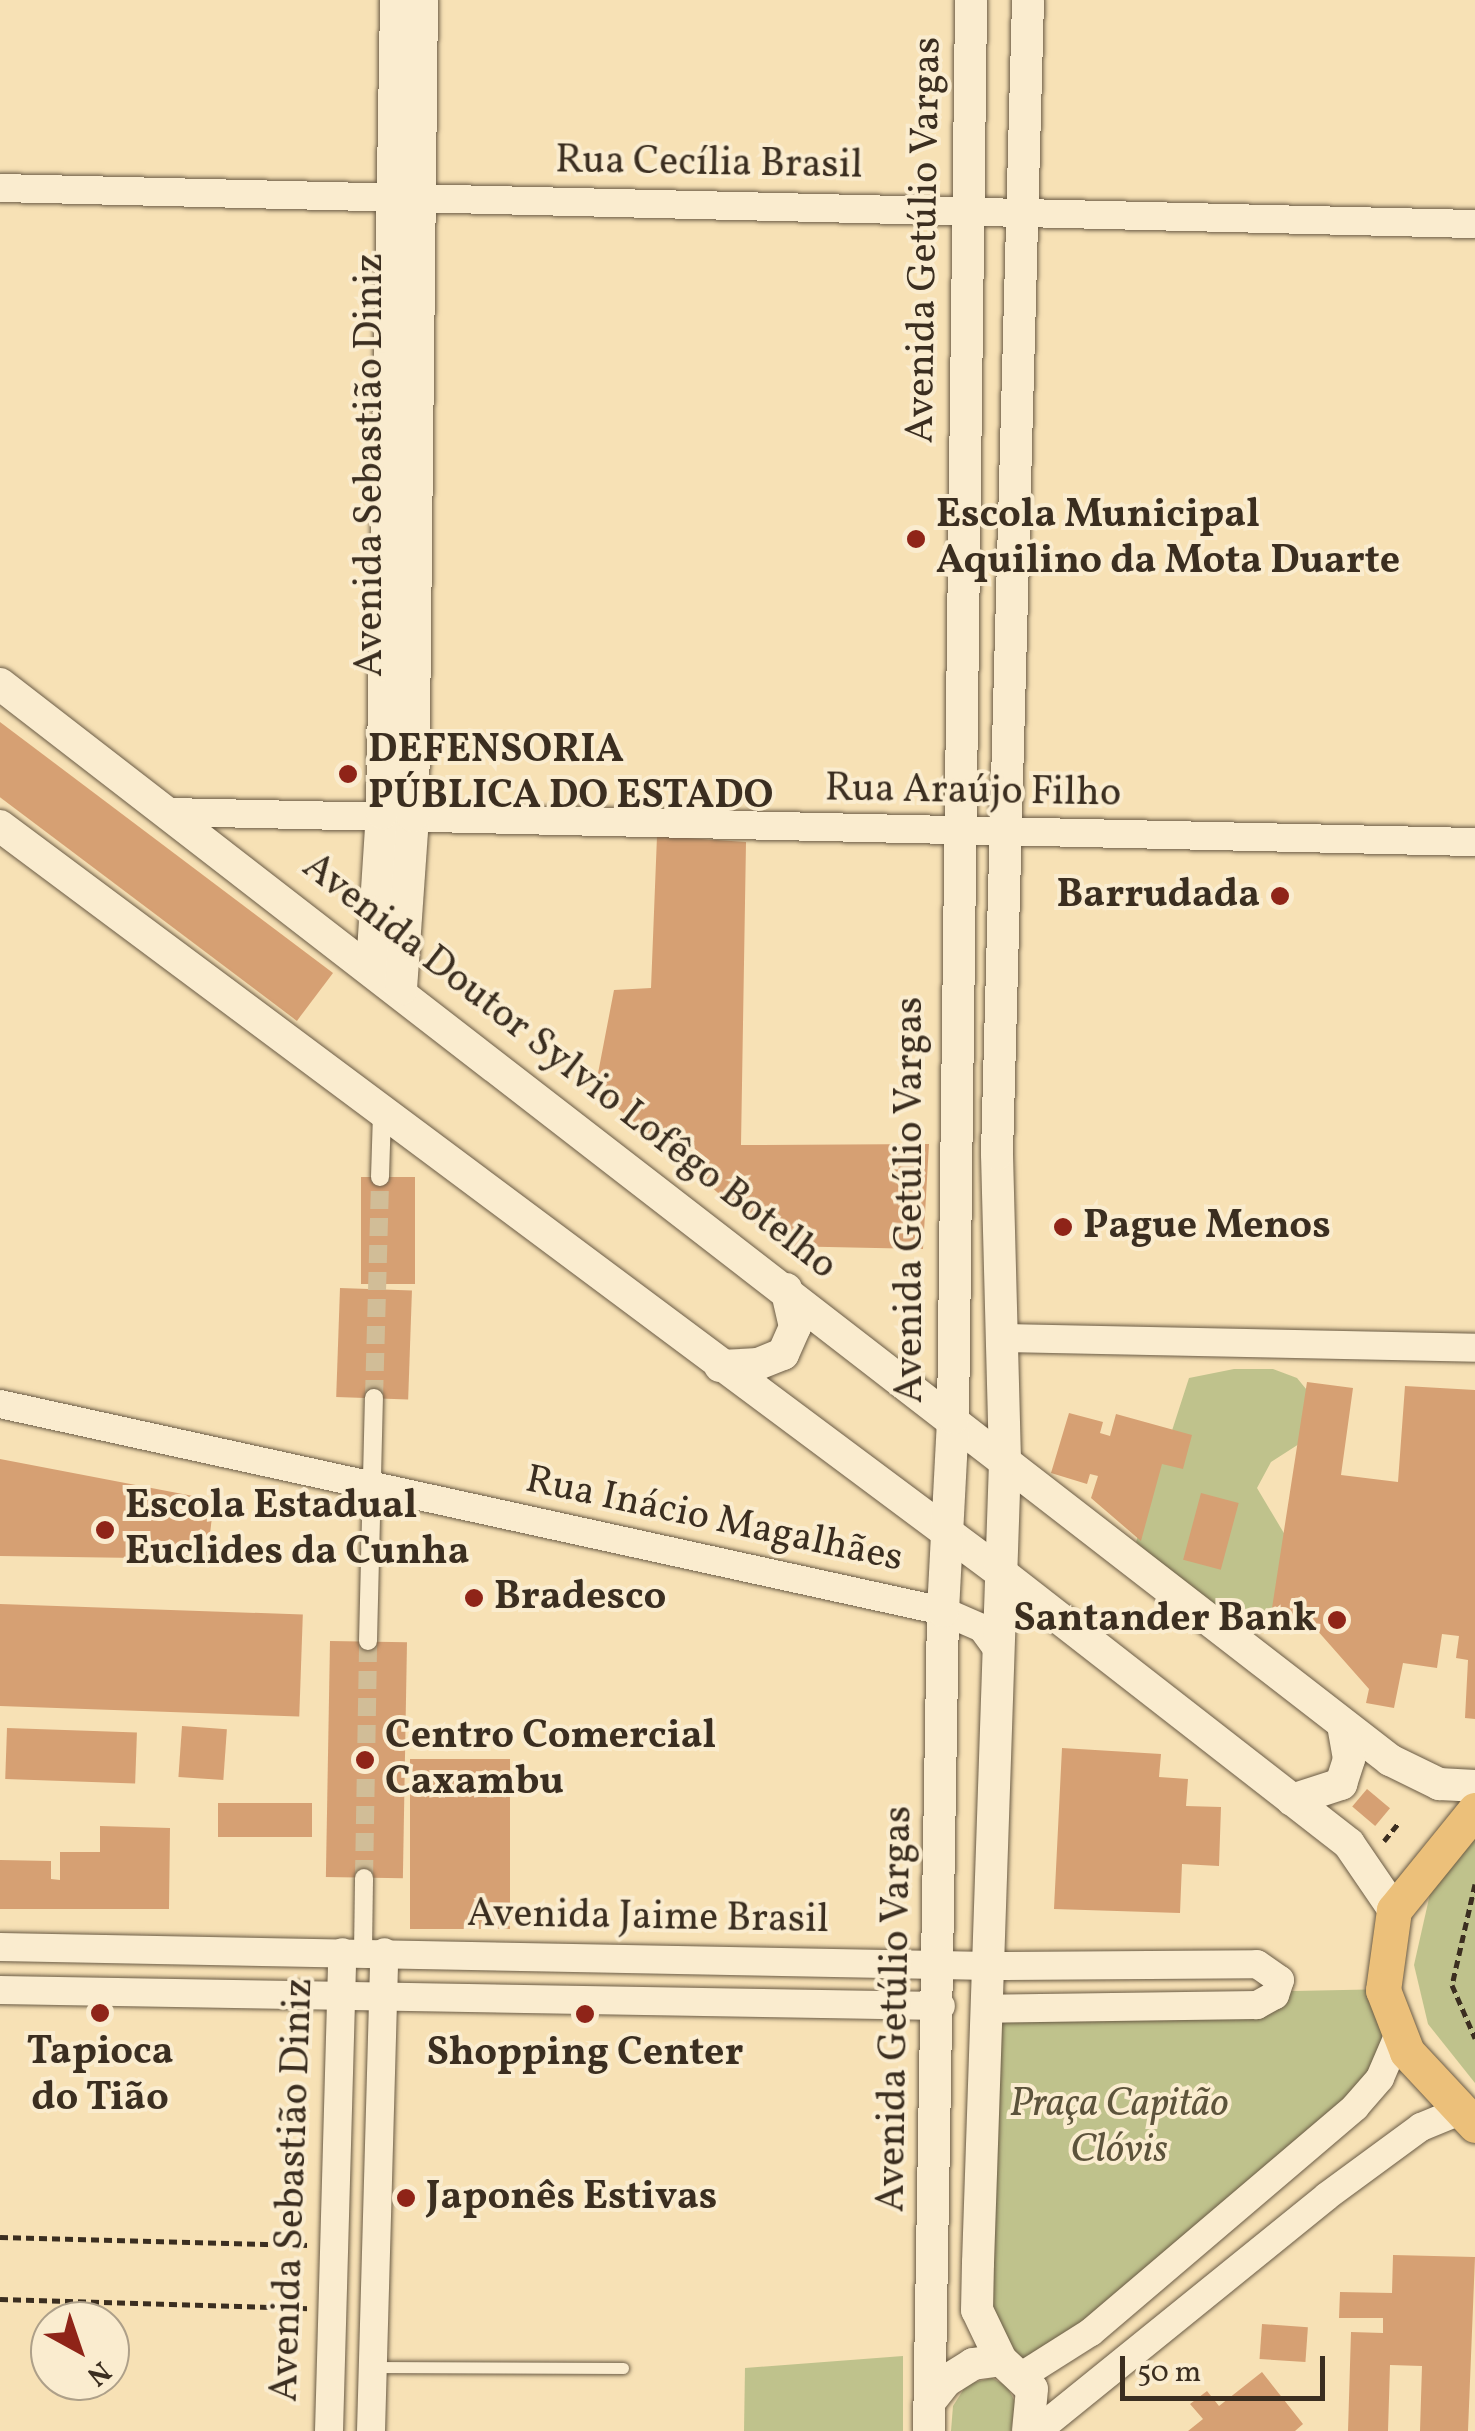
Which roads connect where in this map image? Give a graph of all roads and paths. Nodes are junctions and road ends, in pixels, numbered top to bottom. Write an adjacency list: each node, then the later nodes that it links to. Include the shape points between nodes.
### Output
1 (396, 0): 6 (main road, Avenida Sebastião Diniz)
2 (422, 0): 6 (main road, Avenida Sebastião Diniz)
3 (971, 0): 7 (main road, Avenida Getúlio Vargas)
4 (1028, 0): 8 (main road)
5 (0, 188): 6 (street, Rua Cecília Brasil)
6 (403, 198): 7 (street, Rua Cecília Brasil); 12 (main road, Avenida Sebastião Diniz)
7 (966, 211): 8 (street, Rua Cecília Brasil); 14 (main road, Avenida Getúlio Vargas)
8 (1022, 215): 9 (street, Rua Cecília Brasil); 15 (main road, via 1008,581)
9 (1475, 224)
10 (0, 684): 11 (main road, Avenida Doutor Sylvio Lofêgo Botelho)
11 (170, 812): 12 (street, Rua Araújo Filho); 17 (main road, Avenida Doutor Sylvio Lofêgo Botelho)
12 (397, 815): 14 (street, Rua Araújo Filho); 17 (main road, Avenida Sebastião Diniz); 18 (main road, Avenida Sebastião Diniz)
13 (0, 826): 19 (main road)
14 (956, 831): 15 (street, Rua Araújo Filho); 27 (main road, Avenida Getúlio Vargas)
15 (1008, 833): 16 (street, Rua Araújo Filho); 22 (main road, via 997,1154)
16 (1475, 842)
17 (372, 967): 18 (main road, Avenida Doutor Sylvio Lofêgo Botelho)
18 (402, 989): 21 (main road, Avenida Doutor Sylvio Lofêgo Botelho)
19 (382, 1112): 20 (street); 24 (main road)
20 (380, 1177)
21 (786, 1289): 24 (main road, via 795,1327 784,1354 758,1364); 27 (main road, Avenida Doutor Sylvio Lofêgo Botelho)
22 (1006, 1338): 23 (street); 28 (main road)
23 (1475, 1348)
24 (720, 1366): 30 (main road)
25 (374, 1398): 29 (street)
26 (0, 1404): 29 (street, Rua Inácio Magalhães)
27 (952, 1418): 28 (main road, Avenida Doutor Sylvio Lofêgo Botelho); 30 (main road, Avenida Getúlio Vargas)
28 (1005, 1460): 31 (main road); 35 (main road, Avenida Doutor Sylvio Lofêgo Botelho)
29 (371, 1485): 32 (street, Rua Inácio Magalhães); 33 (street)
30 (945, 1535): 31 (main road); 32 (main road, Avenida Getúlio Vargas)
31 (1000, 1572): 34 (main road); 37 (main road)
32 (942, 1611): 34 (street, Rua Inácio Magalhães, via 982,1628); 45 (main road, Avenida Getúlio Vargas)
33 (368, 1641)
34 (998, 1650): 46 (main road)
35 (1343, 1725): 36 (main road, Avenida Doutor Sylvio Lofêgo Botelho, via 1401,1768 1439,1784); 37 (main road, via 1349,1759 1340,1784)
36 (1475, 1786)
37 (1292, 1800): 42 (main road, via 1349,1844)
38 (1475, 1810): 42 (main road)
39 (364, 1878): 44 (street)
40 (1462, 1882): 41 (path)
41 (1473, 1886): 53 (path, via 1452,1984)
42 (1394, 1910): 52 (main road, via 1384,1990)
43 (0, 1948): 44 (street, Avenida Jaime Brasil)
44 (363, 1952): 45 (street, Avenida Jaime Brasil); 48 (street, Avenida Sebastião Diniz); 49 (street, Avenida Sebastião Diniz)
45 (940, 1964): 46 (street, Avenida Jaime Brasil); 50 (main road, Avenida Getúlio Vargas)
46 (990, 1966): 51 (main road); 51 (street, Avenida Jaime Brasil, via 1258,1964 1280,1980 1275,1995 1257,2004)
47 (0, 1990): 48 (street, Avenida Jaime Brasil)
48 (339, 1998): 49 (street, Avenida Jaime Brasil); 56 (street, Avenida Sebastião Diniz)
49 (382, 1998): 50 (street, Avenida Jaime Brasil); 59 (street, Avenida Sebastião Diniz)
50 (941, 2006): 62 (main road, Avenida Getúlio Vargas)
51 (986, 2009): 61 (main road, via 978,2310)
52 (1398, 2036): 54 (main road); 61 (street, via 1380,2078 1355,2107 1091,2332)
53 (1475, 2038)
54 (1468, 2118): 66 (street, via 1421,2127)
55 (0, 2238): 56 (path)
56 (333, 2246): 58 (street, Avenida Sebastião Diniz)
57 (0, 2299): 58 (path)
58 (332, 2308): 63 (street, Avenida Sebastião Diniz)
59 (373, 2367): 60 (lane); 64 (street, Avenida Sebastião Diniz)
60 (623, 2368)
61 (1012, 2368): 62 (main road, via 973,2364); 65 (main road, via 1034,2406)
62 (930, 2416)
63 (329, 2431)
64 (371, 2431)
65 (1028, 2431)
66 (1037, 2431)

